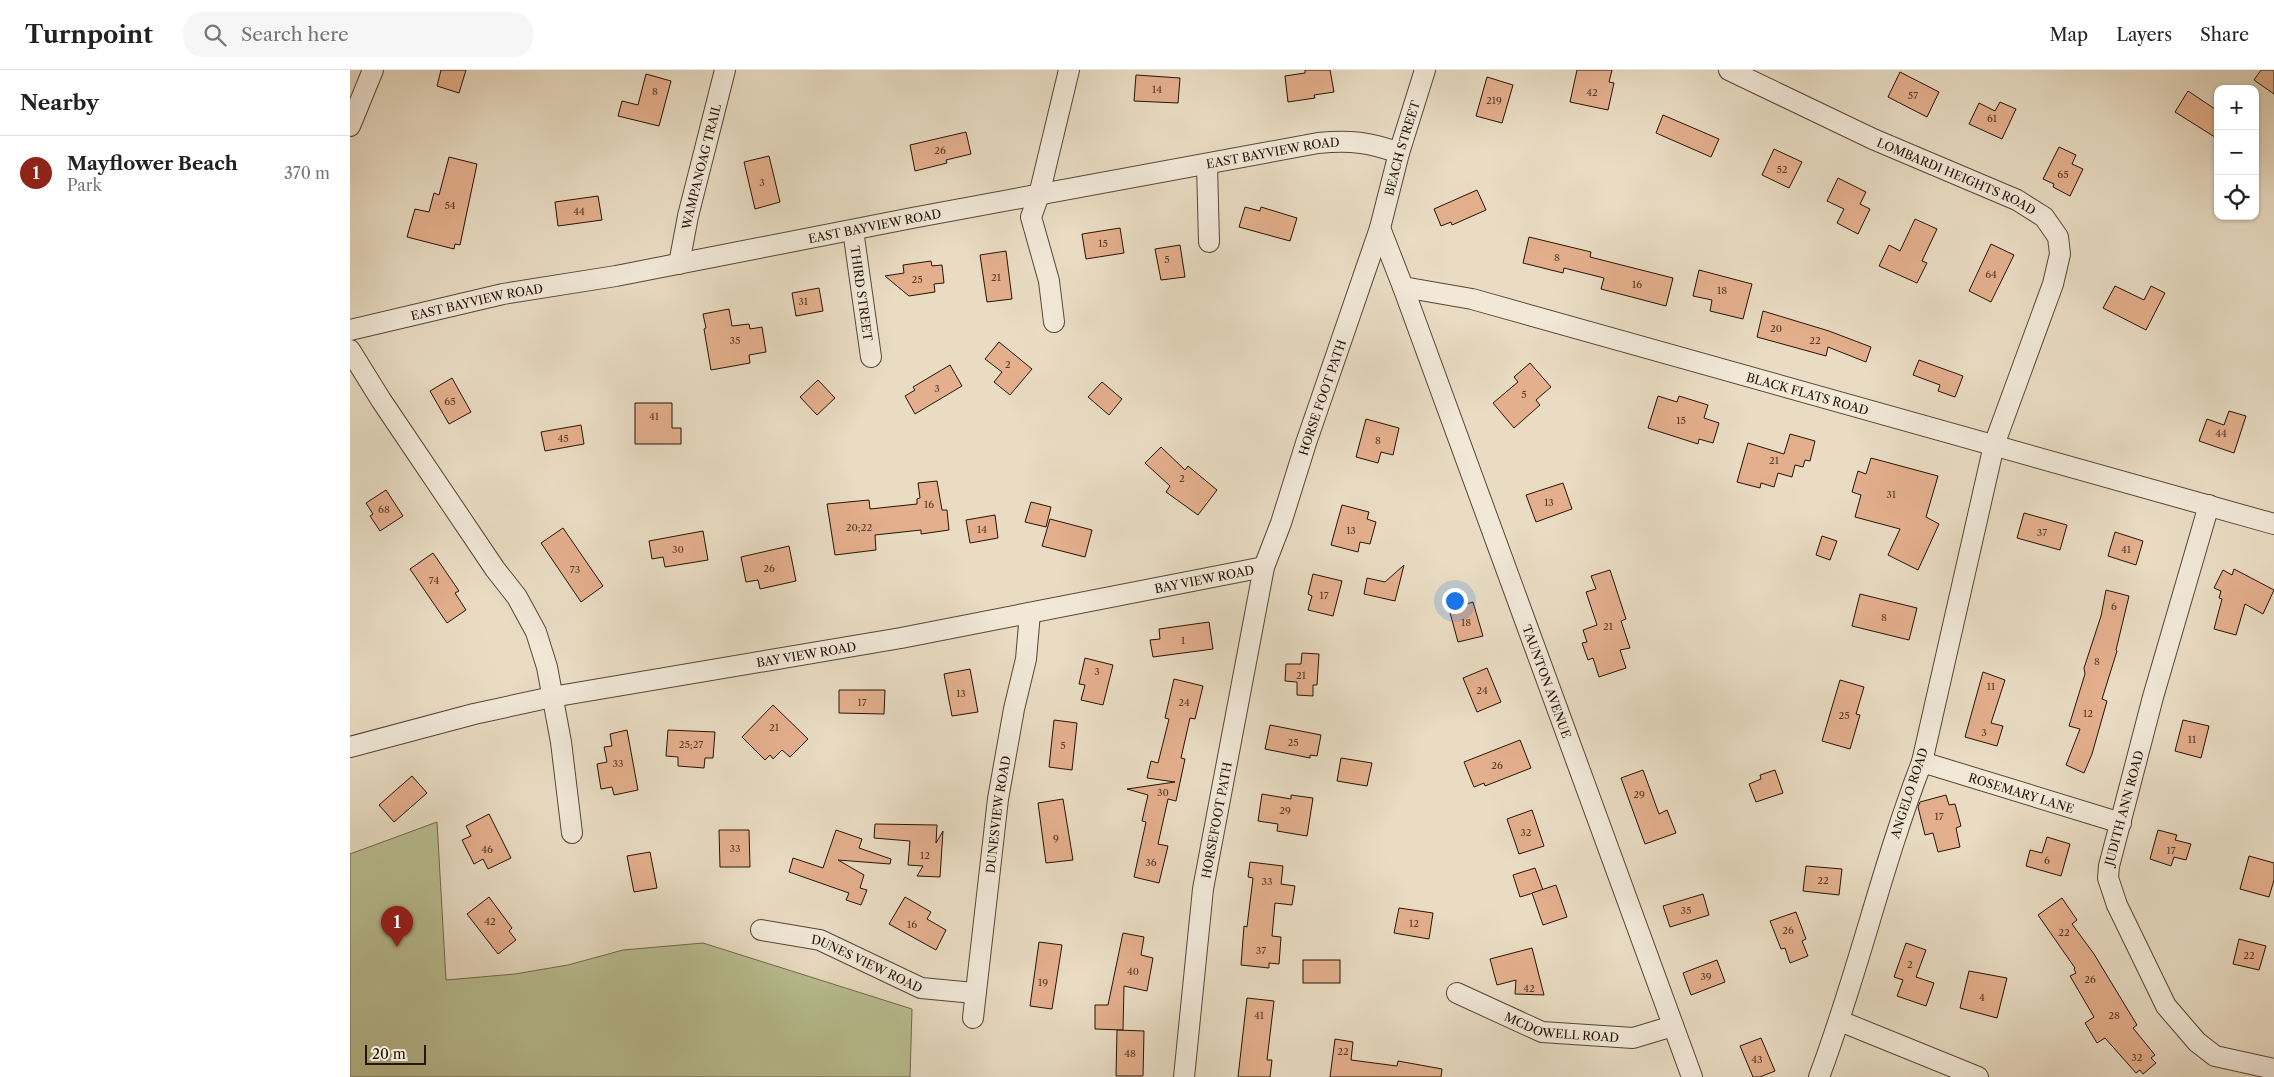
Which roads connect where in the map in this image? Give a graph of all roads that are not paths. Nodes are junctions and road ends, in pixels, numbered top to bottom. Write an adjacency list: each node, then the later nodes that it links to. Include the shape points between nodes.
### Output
1 (374, 70): 6 (street)
2 (725, 70): 13 (street, WAMPANOAG TRAIL)
3 (1069, 70): 9 (street)
4 (1424, 70): 7 (street, BEACH STREET)
5 (1729, 70): 19 (street, LOMBARDI HEIGHTS ROAD, via 1873,139 2017,200 2044,217 2055,230 2060,254 2053,284)
6 (350, 126)
7 (1399, 153): 8 (street, EAST BAYVIEW ROAD, via 1374,144 1336,141); 10 (street, BEACH STREET)
8 (1206, 164): 9 (street, EAST BAYVIEW ROAD); 12 (street)
9 (1039, 196): 11 (street, EAST BAYVIEW ROAD); 15 (street, via 1031,217 1049,282)
10 (1380, 228): 14 (street); 22 (street, HORSE FOOT PATH)
11 (853, 230): 13 (street, EAST BAYVIEW ROAD); 18 (street, THIRD STREET)
12 (1209, 242)
13 (679, 264): 16 (street, EAST BAYVIEW ROAD, via 503,294)
14 (1403, 287): 19 (street, BLACK FLATS ROAD, via 1472,299); 34 (street, TAUNTON AVENUE)
15 (1054, 322)
16 (350, 330)
17 (350, 350): 24 (street, via 468,529 517,597 542,646)
18 (870, 357)
19 (1994, 445): 20 (street, BLACK FLATS ROAD); 26 (street, ANGELO ROAD)
20 (2209, 505): 21 (street, BLACK FLATS ROAD); 27 (street, JUDITH ANN ROAD, via 2153,697)
21 (2274, 524)
22 (1264, 567): 23 (street, BAY VIEW ROAD); 36 (street, HORSEFOOT PATH, via 1203,889)
23 (1030, 612): 24 (street, BAY VIEW ROAD, via 901,638); 30 (street, DUNESVIEW ROAD, via 1026,659 1000,791)
24 (552, 697): 25 (street, BAY VIEW ROAD, via 474,714); 28 (street)
25 (350, 748)
26 (1922, 762): 27 (street, ROSEMARY LANE); 33 (street, ANGELO ROAD, via 1902,812)
27 (2121, 823): 35 (street, JUDITH ANN ROAD, via 2108,878 2117,905 2166,1006 2197,1042 2215,1056)
28 (572, 833)
29 (761, 930): 30 (street, DUNES VIEW ROAD, via 820,940 921,988)
30 (974, 993): 32 (street, DUNESVIEW ROAD)
31 (1457, 993): 34 (street, MCDOWELL ROAD, via 1542,1032 1633,1038)
32 (973, 1018)
33 (1840, 1022): 38 (street, ANGELO ROAD); 39 (street)
34 (1673, 1026): 37 (street, TAUNTON AVENUE)
35 (2274, 1069)
36 (1184, 1077)
37 (1692, 1077)
38 (1819, 1077)
39 (1978, 1077)

